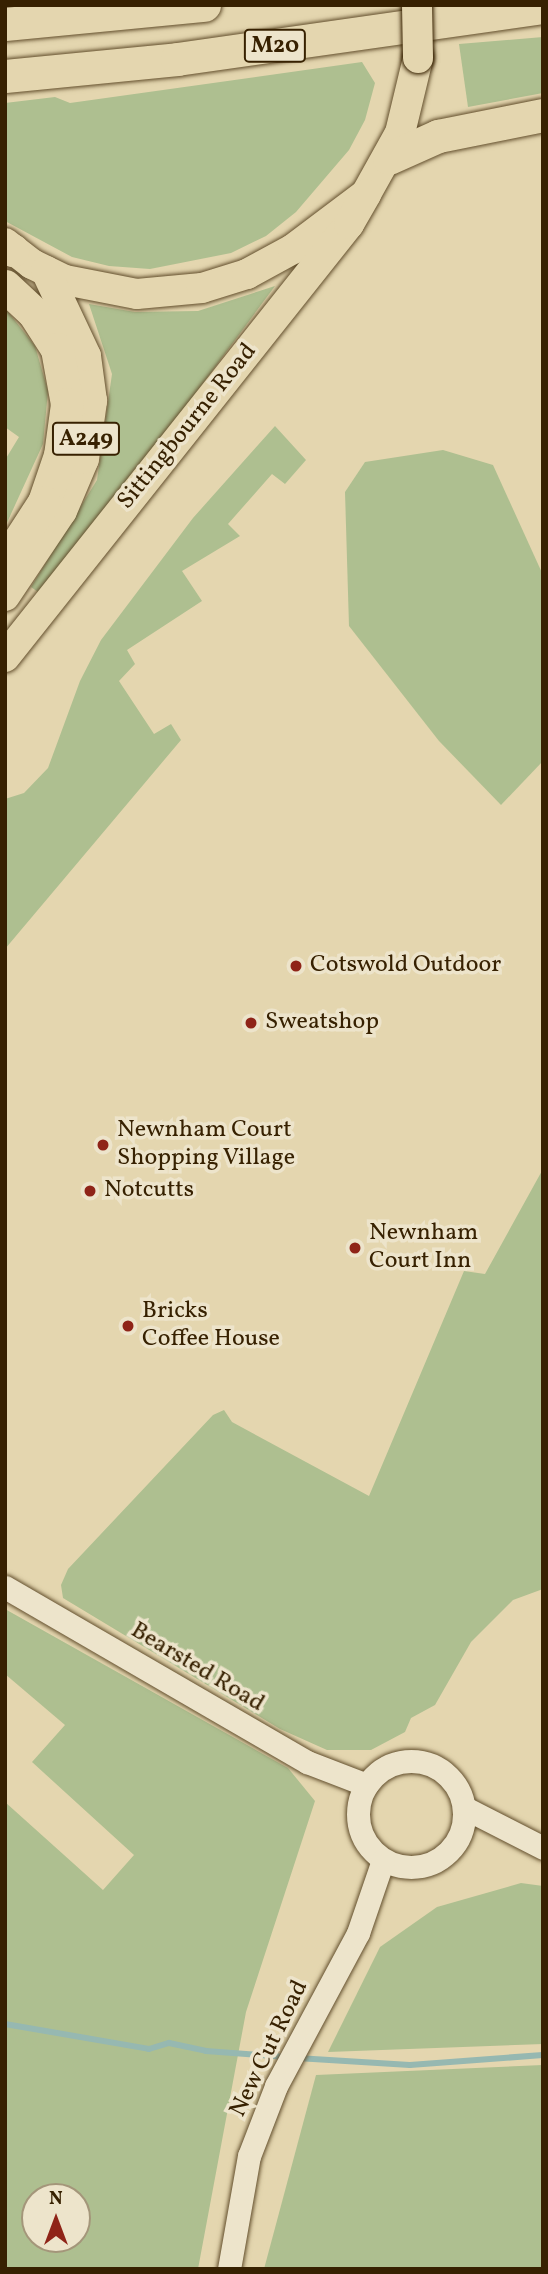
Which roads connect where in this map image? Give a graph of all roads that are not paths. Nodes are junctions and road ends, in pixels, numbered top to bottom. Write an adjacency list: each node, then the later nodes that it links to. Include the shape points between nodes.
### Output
1 (204, 5): 4 (highway)
2 (417, 5): 7 (highway, Sittingbourne Road, bridge, via 418,58 406,117)
3 (543, 7): 5 (highway, M20, via 177,59)
4 (5, 24)
5 (5, 76)
6 (543, 115): 7 (highway, via 438,136)
7 (389, 158): 8 (highway, Sittingbourne Road)
8 (366, 194): 10 (highway, via 268,263 202,288 137,294 101,290); 14 (highway, Sittingbourne Road / A249, via 349,224)
9 (7, 247): 10 (highway)
10 (46, 271): 13 (highway, A249, via 86,356 92,401 84,459 62,511)
11 (5, 286): 12 (highway, via 34,313 57,349 67,404 60,454 44,502)
12 (5, 562)
13 (5, 596)
14 (5, 657)
15 (5, 1587): 16 (street, Bearsted Road, via 307,1762)
16 (366, 1785): 17 (street, via 390,1766 419,1762 450,1777); 19 (street, via 359,1826)
17 (465, 1808): 18 (street); 19 (street, via 458,1841 440,1859 416,1868)
18 (543, 1848)
19 (383, 1860): 20 (street, New Cut Road, via 358,1933 276,2086 253,2145 234,2219)
20 (229, 2269)

